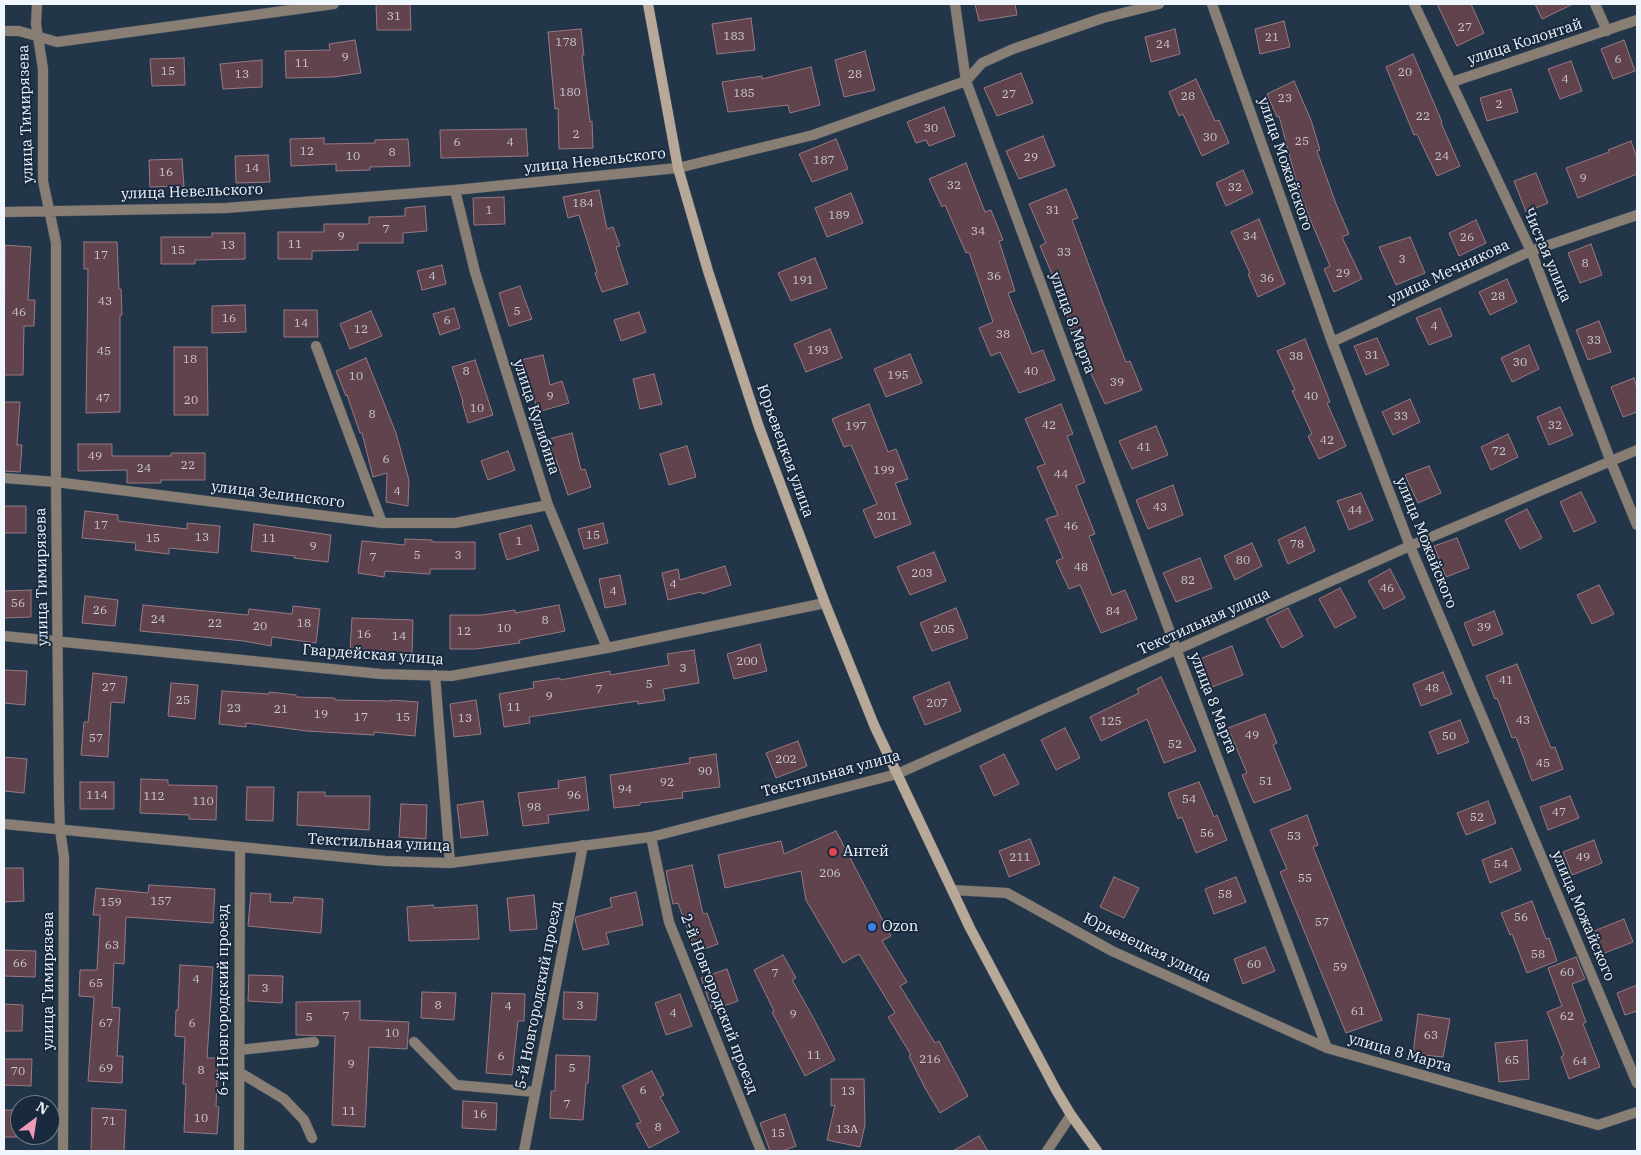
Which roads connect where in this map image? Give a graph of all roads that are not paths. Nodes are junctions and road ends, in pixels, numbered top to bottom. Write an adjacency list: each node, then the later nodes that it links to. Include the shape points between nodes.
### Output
1 (37, 4): 12 (street, улица Тимирязева)
2 (334, 4): 12 (street, via 57,42)
3 (648, 4): 15 (main road, Юрьевецкая улица)
4 (955, 4): 13 (street, улица 8 Марта)
5 (1159, 4): 13 (street, улица Невельского, via 1103,18 1013,48 982,63)
6 (1212, 4): 21 (street, улица Можайского)
7 (1414, 4): 14 (street, Чистая улица)
8 (1596, 4): 10 (street)
9 (1637, 20): 10 (street, улица Колонтай)
10 (1607, 30): 14 (street, улица Колонтай)
11 (4, 31): 12 (street)
12 (38, 37): 18 (street, улица Тимирязева, via 43,69 43,181)
13 (966, 81): 15 (street, улица Невельского, via 813,135); 35 (street, улица 8 Марта)
14 (1452, 82): 20 (street, Чистая улица)
15 (678, 168): 16 (street, улица Невельского); 31 (main road, Юрьевецкая улица, via 759,427)
16 (455, 190): 18 (street, улица Невельского, via 226,208); 27 (street, улица Кулибина, via 475,272)
17 (4, 212): 18 (street, улица Невельского)
18 (50, 212): 26 (street, улица Тимирязева, via 56,243)
19 (1637, 215): 20 (street, улица Мечникова)
20 (1531, 251): 21 (street, улица Мечникова); 24 (street, Чистая улица)
21 (1332, 342): 30 (street, улица Можайского)
22 (316, 346): 28 (street)
23 (1637, 450): 24 (street, Текстильная улица)
24 (1611, 462): 29 (street, Чистая улица); 30 (street, Текстильная улица)
25 (4, 478): 26 (street, улица Зелинского)
26 (56, 482): 28 (street, улица Зелинского); 33 (street, улица Тимирязева)
27 (548, 505): 28 (street, улица Зелинского, via 455,523); 34 (street, улица Кулибина)
28 (382, 523)
29 (1637, 525)
30 (1410, 546): 35 (street, Текстильная улица); 50 (street, улица Можайского)
31 (825, 602): 34 (street, Гвардейская улица); 37 (main road, Юрьевецкая улица)
32 (4, 636): 33 (street, Гвардейская улица)
33 (58, 641): 36 (street, Гвардейская улица, via 381,674); 39 (street, улица Тимирязева)
34 (607, 648): 36 (street, Гвардейская улица, via 451,676)
35 (1177, 651): 37 (street, Текстильная улица); 47 (street, улица 8 Марта)
36 (435, 675): 43 (street)
37 (897, 774): 40 (street, Текстильная улица); 44 (main road, Юрьевецкая улица)
38 (4, 824): 39 (street, Текстильная улица)
39 (60, 830): 42 (street, Текстильная улица); 55 (street, улица Тимирязева, via 64,857)
40 (651, 836): 41 (street, Текстильная улица); 58 (street, 2-й Новгородский проезд, via 669,922)
41 (583, 845): 43 (street, Текстильная улица); 51 (street, 5-й Новгородский проезд)
42 (240, 848): 43 (street, Текстильная улица, via 385,861); 48 (street, 6-й Новгородский проезд)
43 (450, 863)
44 (952, 890): 47 (street, Юрьевецкая улица, via 1008,893 1112,951); 53 (main road, Юрьевецкая улица, via 1029,1041)
45 (314, 1042): 48 (street)
46 (414, 1042): 51 (street, via 456,1085)
47 (1327, 1048): 52 (street, улица 8 Марта, via 1598,1125)
48 (239, 1050): 49 (street, 6-й Новгородский проезд)
49 (239, 1072): 54 (street, via 284,1099 304,1120); 56 (street, 6-й Новгородский проезд)
50 (1637, 1083)
51 (535, 1092): 57 (street, 5-й Новгородский проезд)
52 (1637, 1112)
53 (1071, 1115): 59 (street); 60 (main road, Юрьевецкая улица)
54 (312, 1138)
55 (63, 1151)
56 (238, 1151)
57 (524, 1151)
58 (761, 1151)
59 (1047, 1151)
60 (1097, 1151)

